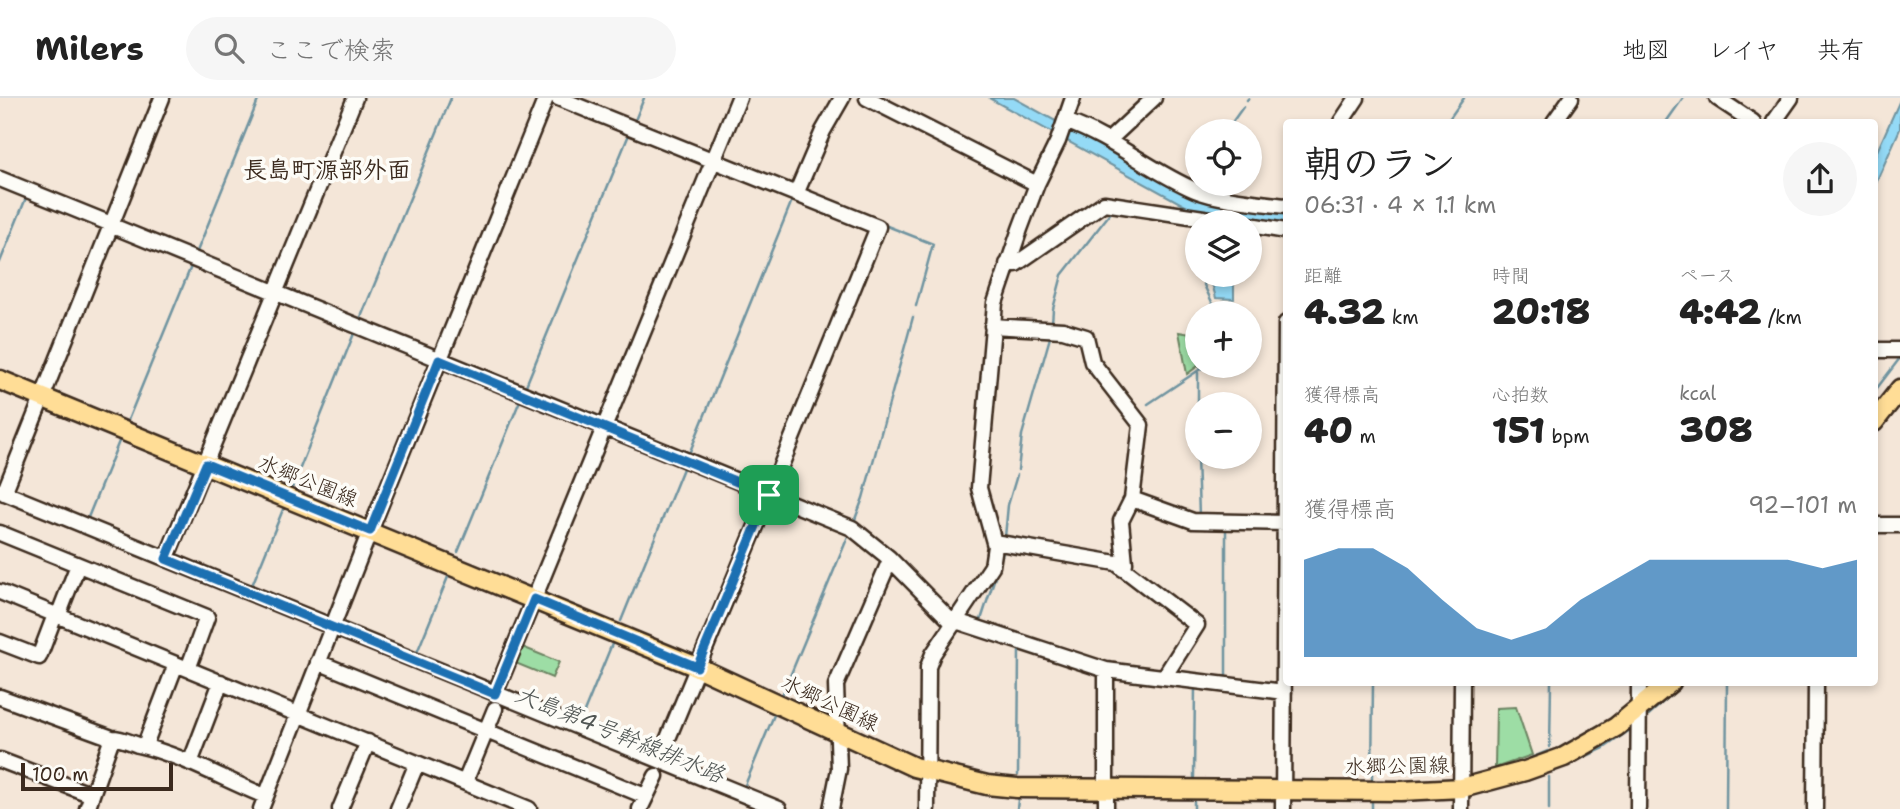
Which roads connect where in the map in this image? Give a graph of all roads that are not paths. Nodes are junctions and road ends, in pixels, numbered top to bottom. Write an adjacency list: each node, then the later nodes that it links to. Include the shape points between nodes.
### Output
1 (162, 98): 26 (street)
2 (355, 98): 30 (street)
3 (546, 98): 34 (street)
4 (558, 98): 20 (street)
5 (739, 98): 20 (street)
6 (842, 98): 23 (street)
7 (867, 98): 22 (street)
8 (1073, 98): 18 (street)
9 (1154, 98): 19 (street)
10 (1357, 98): 14 (street)
11 (1571, 98): 15 (street)
12 (1717, 98): 16 (street)
13 (1791, 98): 17 (street)
14 (1343, 119)
15 (1556, 119)
16 (1748, 119)
17 (1776, 119)
18 (1065, 122): 19 (street); 22 (street)
19 (1108, 141): 24 (street, via 1201,193)
20 (713, 161): 23 (street); 39 (street)
21 (0, 179): 26 (street)
22 (1037, 184): 29 (street)
23 (796, 194): 42 (street, via 877,227)
24 (1283, 206)
25 (1185, 215): 29 (street, via 1104,203 1016,264)
26 (111, 225): 30 (street); 37 (street)
27 (1262, 227): 28 (street)
28 (1283, 230)
29 (1007, 264): 31 (street)
30 (275, 293): 34 (street); 40 (street)
31 (992, 326): 43 (street, via 1063,330 1086,337 1092,362 1141,425); 49 (street, via 979,488)
32 (1878, 350): 33 (street)
33 (1900, 350)
34 (439, 360): 39 (street); 47 (street)
35 (0, 380): 37 (main road, 水郷公園線)
36 (1900, 389): 38 (main road)
37 (43, 397): 40 (main road, 水郷公園線); 41 (street)
38 (1878, 417)
39 (604, 428): 42 (street); 55 (street)
40 (206, 464): 47 (main road, 水郷公園線); 50 (street)
41 (2, 492): 50 (street)
42 (769, 495): 51 (street, via 852,528); 62 (street)
43 (1132, 499): 44 (street, via 1193,521); 53 (street, via 1121,521)
44 (1283, 523)
45 (1878, 525): 46 (street)
46 (1900, 525)
47 (370, 531): 55 (main road, 水郷公園線); 58 (street)
48 (0, 533): 52 (street)
49 (993, 542): 53 (street); 57 (street, via 992,566)
50 (166, 559): 58 (street)
51 (890, 560): 57 (street); 78 (street, via 836,685)
52 (78, 565): 56 (street); 61 (street, via 207,617)
53 (1123, 569): 64 (street, via 1197,625)
54 (0, 592): 56 (street)
55 (534, 599): 62 (main road, 水郷公園線); 72 (street)
56 (57, 615): 59 (street, via 39,657); 61 (street)
57 (955, 622): 63 (street); 86 (street, via 928,667)
58 (330, 631): 60 (street); 72 (street)
59 (0, 642)
60 (318, 662): 76 (street); 77 (street)
61 (182, 666): 65 (street); 81 (street)
62 (697, 667): 78 (main road, 水郷公園線); 83 (street)
63 (1107, 670): 64 (street); 90 (street)
64 (1164, 677): 71 (street)
65 (221, 682): 76 (street); 84 (street)
66 (1284, 686): 71 (street)
67 (1462, 686): 89 (street)
68 (1639, 686): 75 (street)
69 (1666, 686): 75 (main road, 水郷公園線)
70 (1816, 686): 105 (street)
71 (1284, 692): 91 (street)
72 (495, 694): 83 (street)
73 (0, 697): 79 (street)
74 (495, 709): 77 (street)
75 (1639, 710): 89 (main road, 水郷公園線, via 1564,757); 104 (street)
76 (298, 713): 80 (street); 94 (street)
77 (486, 731): 88 (street); 93 (street)
78 (837, 732): 86 (main road, 水郷公園線); 99 (street, via 839,769)
79 (112, 738): 81 (street); 92 (street)
80 (368, 743): 85 (street); 95 (street)
81 (145, 745): 84 (street)
82 (0, 760): 92 (street)
83 (659, 760): 98 (street)
84 (190, 762): 94 (street)
85 (417, 762): 88 (street); 96 (street)
86 (927, 772): 90 (main road, 水郷公園線, via 1017,788); 100 (street)
87 (656, 776): 93 (street)
88 (465, 782): 97 (street)
89 (1462, 788): 91 (main road, 水郷公園線); 103 (street)
90 (1106, 789): 91 (main road, 水郷公園線); 101 (street)
91 (1283, 790): 102 (street)
92 (89, 802)
93 (643, 802)
94 (263, 803)
95 (340, 809)
96 (398, 809)
97 (529, 809)
98 (779, 809)
99 (831, 809)
100 (927, 809)
101 (1106, 809)
102 (1283, 809)
103 (1461, 809)
104 (1638, 809)
105 (1815, 809)

